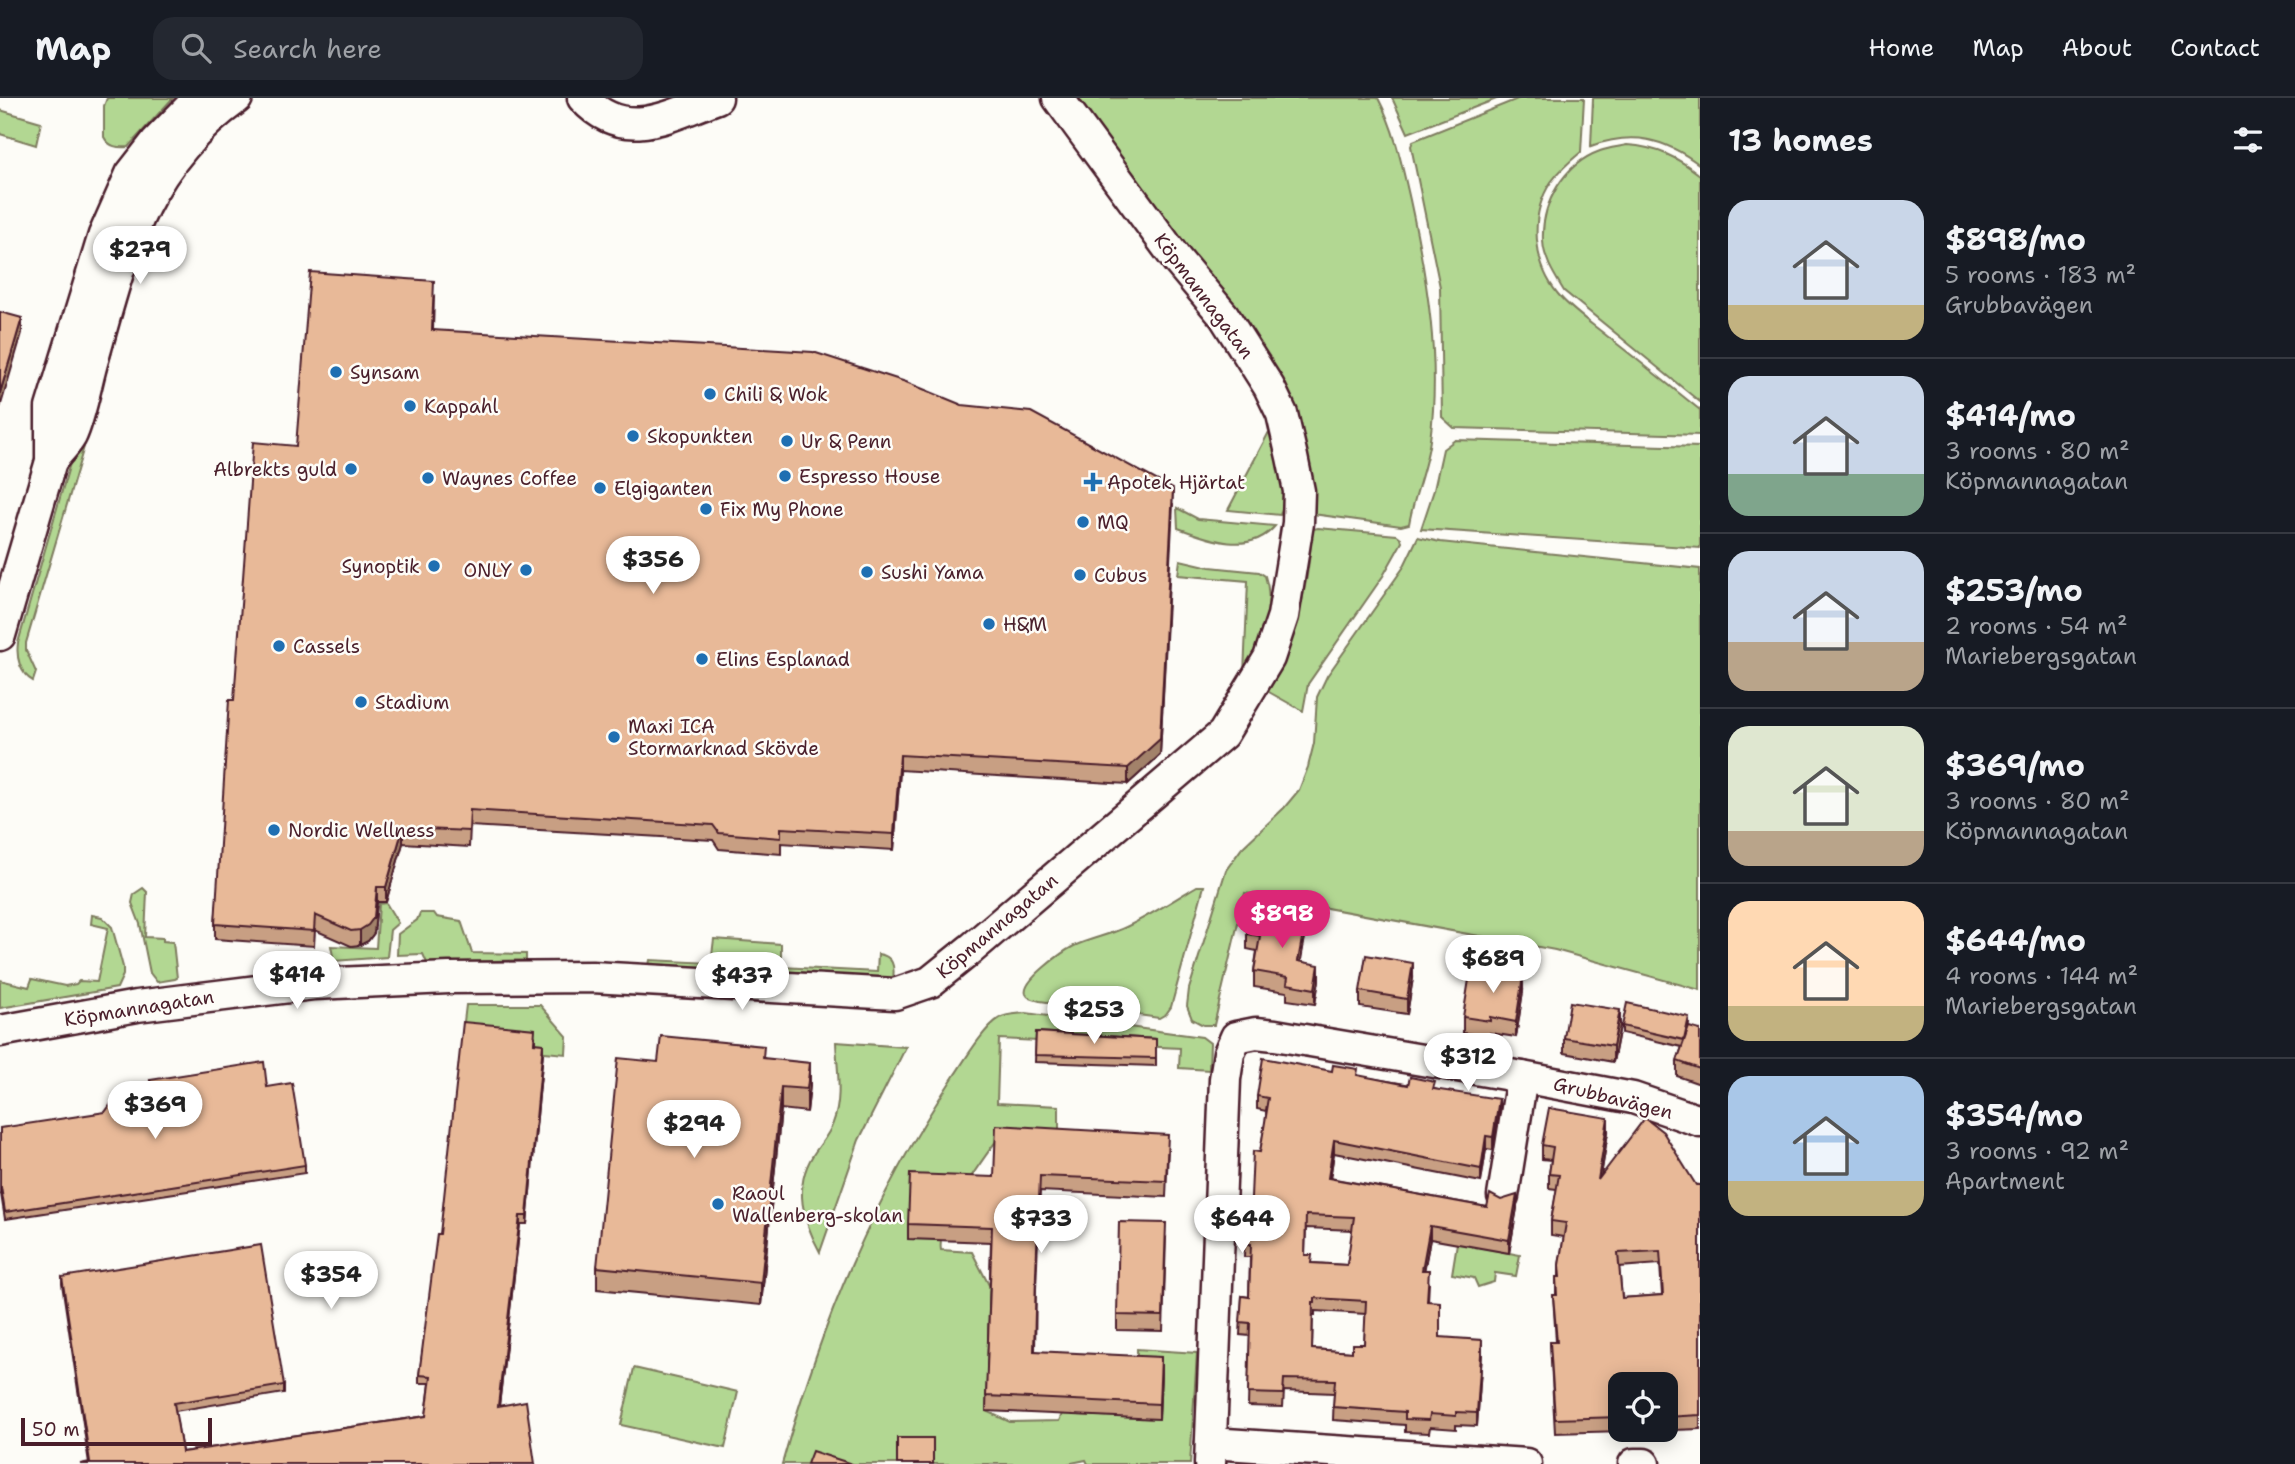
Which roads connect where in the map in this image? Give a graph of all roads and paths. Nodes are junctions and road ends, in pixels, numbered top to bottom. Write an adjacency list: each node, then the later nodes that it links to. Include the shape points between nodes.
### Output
1 (199, 98): 6 (street, via 131,174 112,215 51,408)
2 (237, 98): 6 (street, via 197,130 154,185 135,223 114,286 71,436)
3 (583, 98): 4 (street, via 596,113 621,123 654,121)
4 (717, 98)
5 (1058, 98): 8 (street, Köpmannagatan, via 1224,316 1282,414 1299,491 1294,557 1269,658 1223,734 930,982 894,994 592,977 449,978 314,984 137,1006)
6 (51, 461): 7 (street)
7 (0, 635)
8 (0, 1031)
9 (1522, 1077): 10 (street, Grubbavägen, via 1633,1098); 11 (street); 12 (street, Grubbavägen, via 1265,1034 1236,1037 1225,1079)
10 (1700, 1121)
11 (1503, 1196)
12 (1211, 1453): 13 (street)
13 (1526, 1464)
14 (1634, 1464): 15 (street)
15 (1644, 1464)

